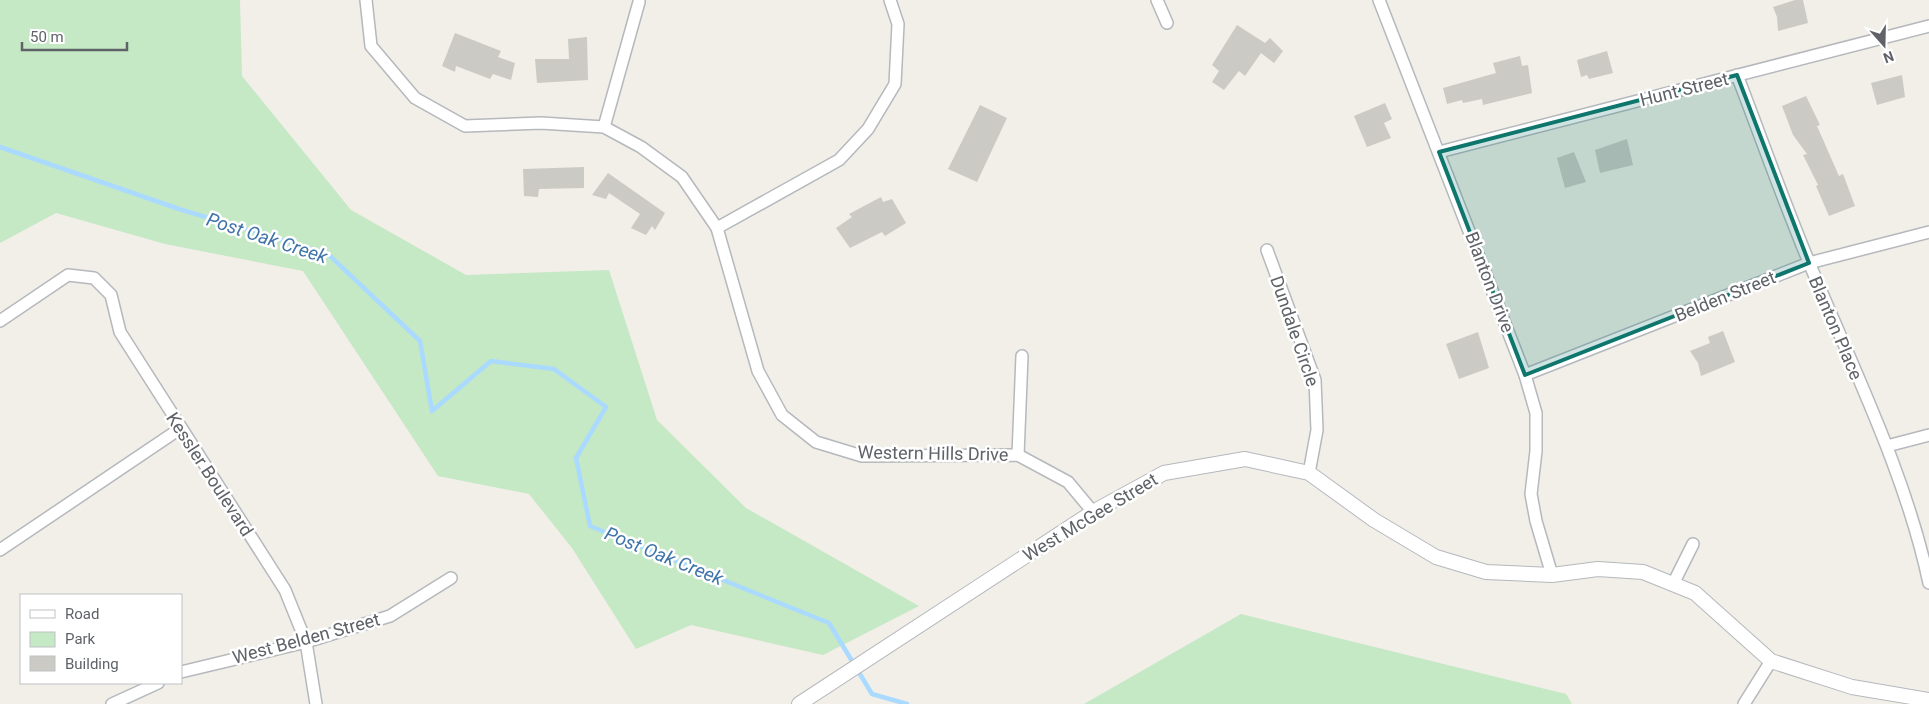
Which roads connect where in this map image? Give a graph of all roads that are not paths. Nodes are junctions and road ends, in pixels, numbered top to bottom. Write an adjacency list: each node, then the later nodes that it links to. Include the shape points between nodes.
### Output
1 (366, 0): 9 (street, Western Hills Drive, via 371,46 414,98 465,126 541,123)
2 (890, 0): 11 (street, via 898,24 895,84 868,129 839,160)
3 (1157, 0): 6 (street)
4 (1379, 0): 10 (street, Blanton Drive)
5 (639, 2): 9 (street)
6 (1166, 23)
7 (1929, 26): 8 (street, Hunt Street)
8 (1737, 75): 10 (street, Hunt Street); 14 (street, Blanton Place)
9 (604, 127): 11 (street, Western Hills Drive, via 641,147 682,178)
10 (1439, 152): 17 (street, Blanton Drive)
11 (717, 228): 21 (street, Western Hills Drive, via 758,372 782,415 816,442 862,456)
12 (1929, 232): 14 (street, Belden Street)
13 (1267, 250): 22 (street, Dundale Circle, via 1315,380 1318,430)
14 (1809, 263): 17 (street, Belden Street); 20 (street, Blanton Place)
15 (0, 320): 18 (street, Kessler Boulevard, via 68,275 94,278 111,295 120,332)
16 (1022, 356): 21 (street)
17 (1525, 375): 26 (street, Blanton Drive, via 1536,413 1531,494)
18 (181, 428): 25 (street); 30 (street, Kessler Boulevard, via 285,590)
19 (1929, 435): 20 (street)
20 (1887, 446): 28 (street, Blanton Place, via 1922,549)
21 (1018, 455): 23 (street, Western Hills Drive, via 1068,482)
22 (1309, 473): 23 (street, West McGee Street, via 1245,459 1164,473); 26 (street, West McGee Street, via 1374,520 1436,557 1486,572)
23 (1093, 512): 35 (street, West McGee Street)
24 (1694, 544): 29 (street)
25 (0, 550)
26 (1552, 574): 29 (street, West McGee Street, via 1598,569 1643,572)
27 (451, 578): 30 (street, West Belden Street, via 390,616)
28 (1929, 583)
29 (1673, 584): 31 (street, West McGee Street, via 1695,593)
30 (306, 642): 32 (street, West Belden Street); 37 (street, Kessler Boulevard)
31 (1771, 661): 34 (street, West McGee Street, via 1852,687); 38 (street)
32 (182, 672)
33 (156, 684): 36 (street)
34 (1929, 700)
35 (801, 703)
36 (112, 704)
37 (316, 704)
38 (1744, 704)

